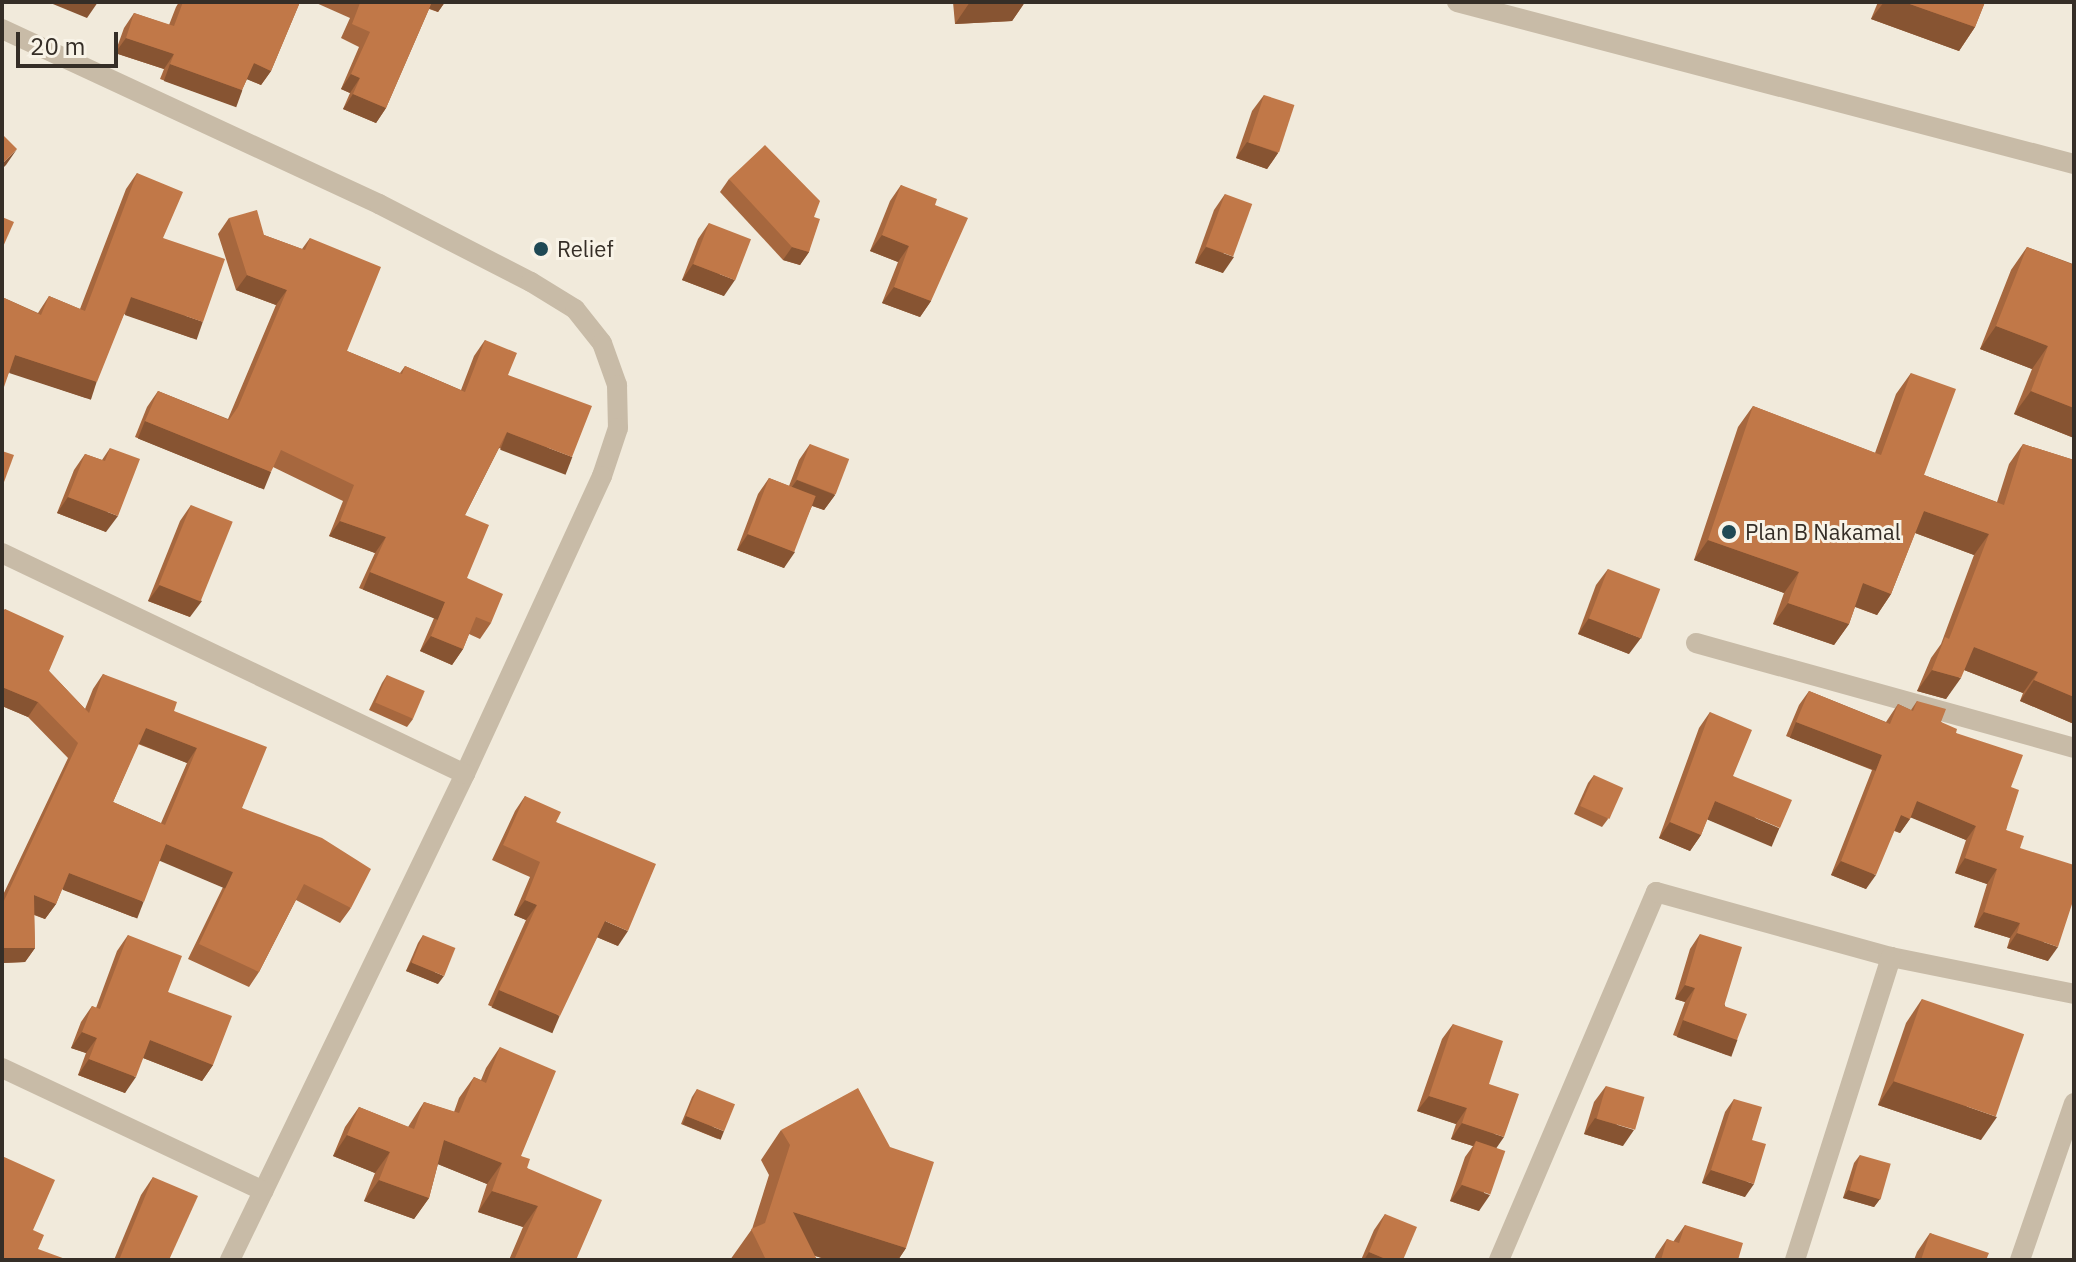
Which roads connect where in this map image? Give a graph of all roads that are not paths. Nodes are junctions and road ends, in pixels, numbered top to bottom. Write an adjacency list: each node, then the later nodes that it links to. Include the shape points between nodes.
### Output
1 (1457, 2): 3 (street)
2 (2, 29): 7 (street, via 379,204 531,282 575,309 602,343 617,385 618,428 602,476)
3 (2074, 164)
4 (2, 553): 7 (street)
5 (1696, 643): 6 (street)
6 (2074, 748)
7 (465, 774): 12 (street)
8 (1891, 957): 9 (street); 14 (street, via 1656,892); 15 (street)
9 (2074, 994)
10 (2, 1068): 12 (street)
11 (2074, 1103): 16 (street)
12 (263, 1191): 13 (street)
13 (230, 1260)
14 (1499, 1260)
15 (1795, 1260)
16 (2020, 1260)

